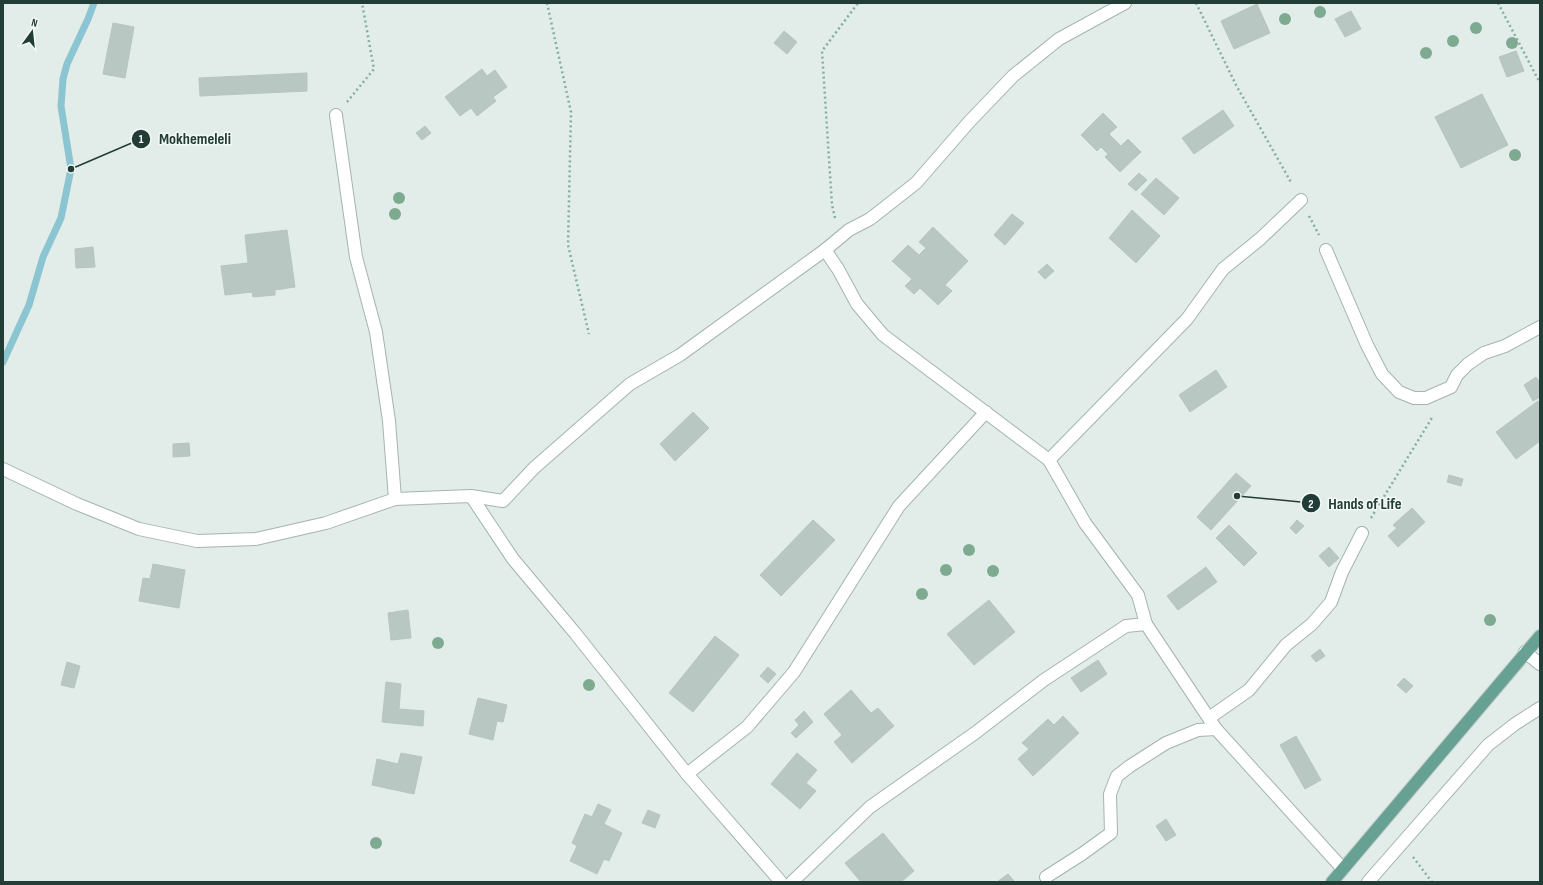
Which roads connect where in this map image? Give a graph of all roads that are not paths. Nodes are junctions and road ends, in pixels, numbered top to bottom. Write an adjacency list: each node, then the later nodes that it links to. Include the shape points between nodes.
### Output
1 (1125, 3): 4 (street, via 1059,39 1012,76 916,183)
2 (336, 115): 11 (street, via 356,257 376,332 389,421)
3 (1300, 200): 8 (street, via 1224,269 1187,318)
4 (825, 250): 7 (street, via 857,304 883,335); 10 (street, via 680,355 630,384 534,468 503,500)
5 (1326, 250): 6 (street, via 1366,345 1382,374 1399,392 1414,398 1426,398 1451,387 1457,376 1484,353 1505,346)
6 (1540, 327)
7 (986, 412): 8 (street); 20 (street, via 899,506 794,672 747,727)
8 (1049, 460): 13 (street, via 1084,523 1138,595)
9 (3, 469): 11 (street, via 77,504 139,529 197,541 256,540 326,524)
10 (471, 496): 11 (street); 20 (street, via 513,558)
11 (395, 499)
12 (1362, 533): 18 (street, via 1342,572 1331,602 1312,624 1286,645 1249,690)
13 (1146, 624): 18 (street); 24 (street, via 1126,626 1050,676 870,808)
14 (1540, 636): 15 (main road)
15 (1525, 652): 16 (street); 21 (main road)
16 (1540, 664)
17 (1540, 708): 26 (street, via 1514,724 1488,745)
18 (1209, 718): 19 (street)
19 (1216, 730): 21 (street); 22 (street, via 1198,730 1166,743 1117,776 1110,794 1111,833)
20 (687, 774): 23 (street)
21 (1343, 869): 25 (main road)
22 (1046, 877)
23 (781, 882)
24 (792, 882)
25 (1332, 882)
26 (1368, 882)

